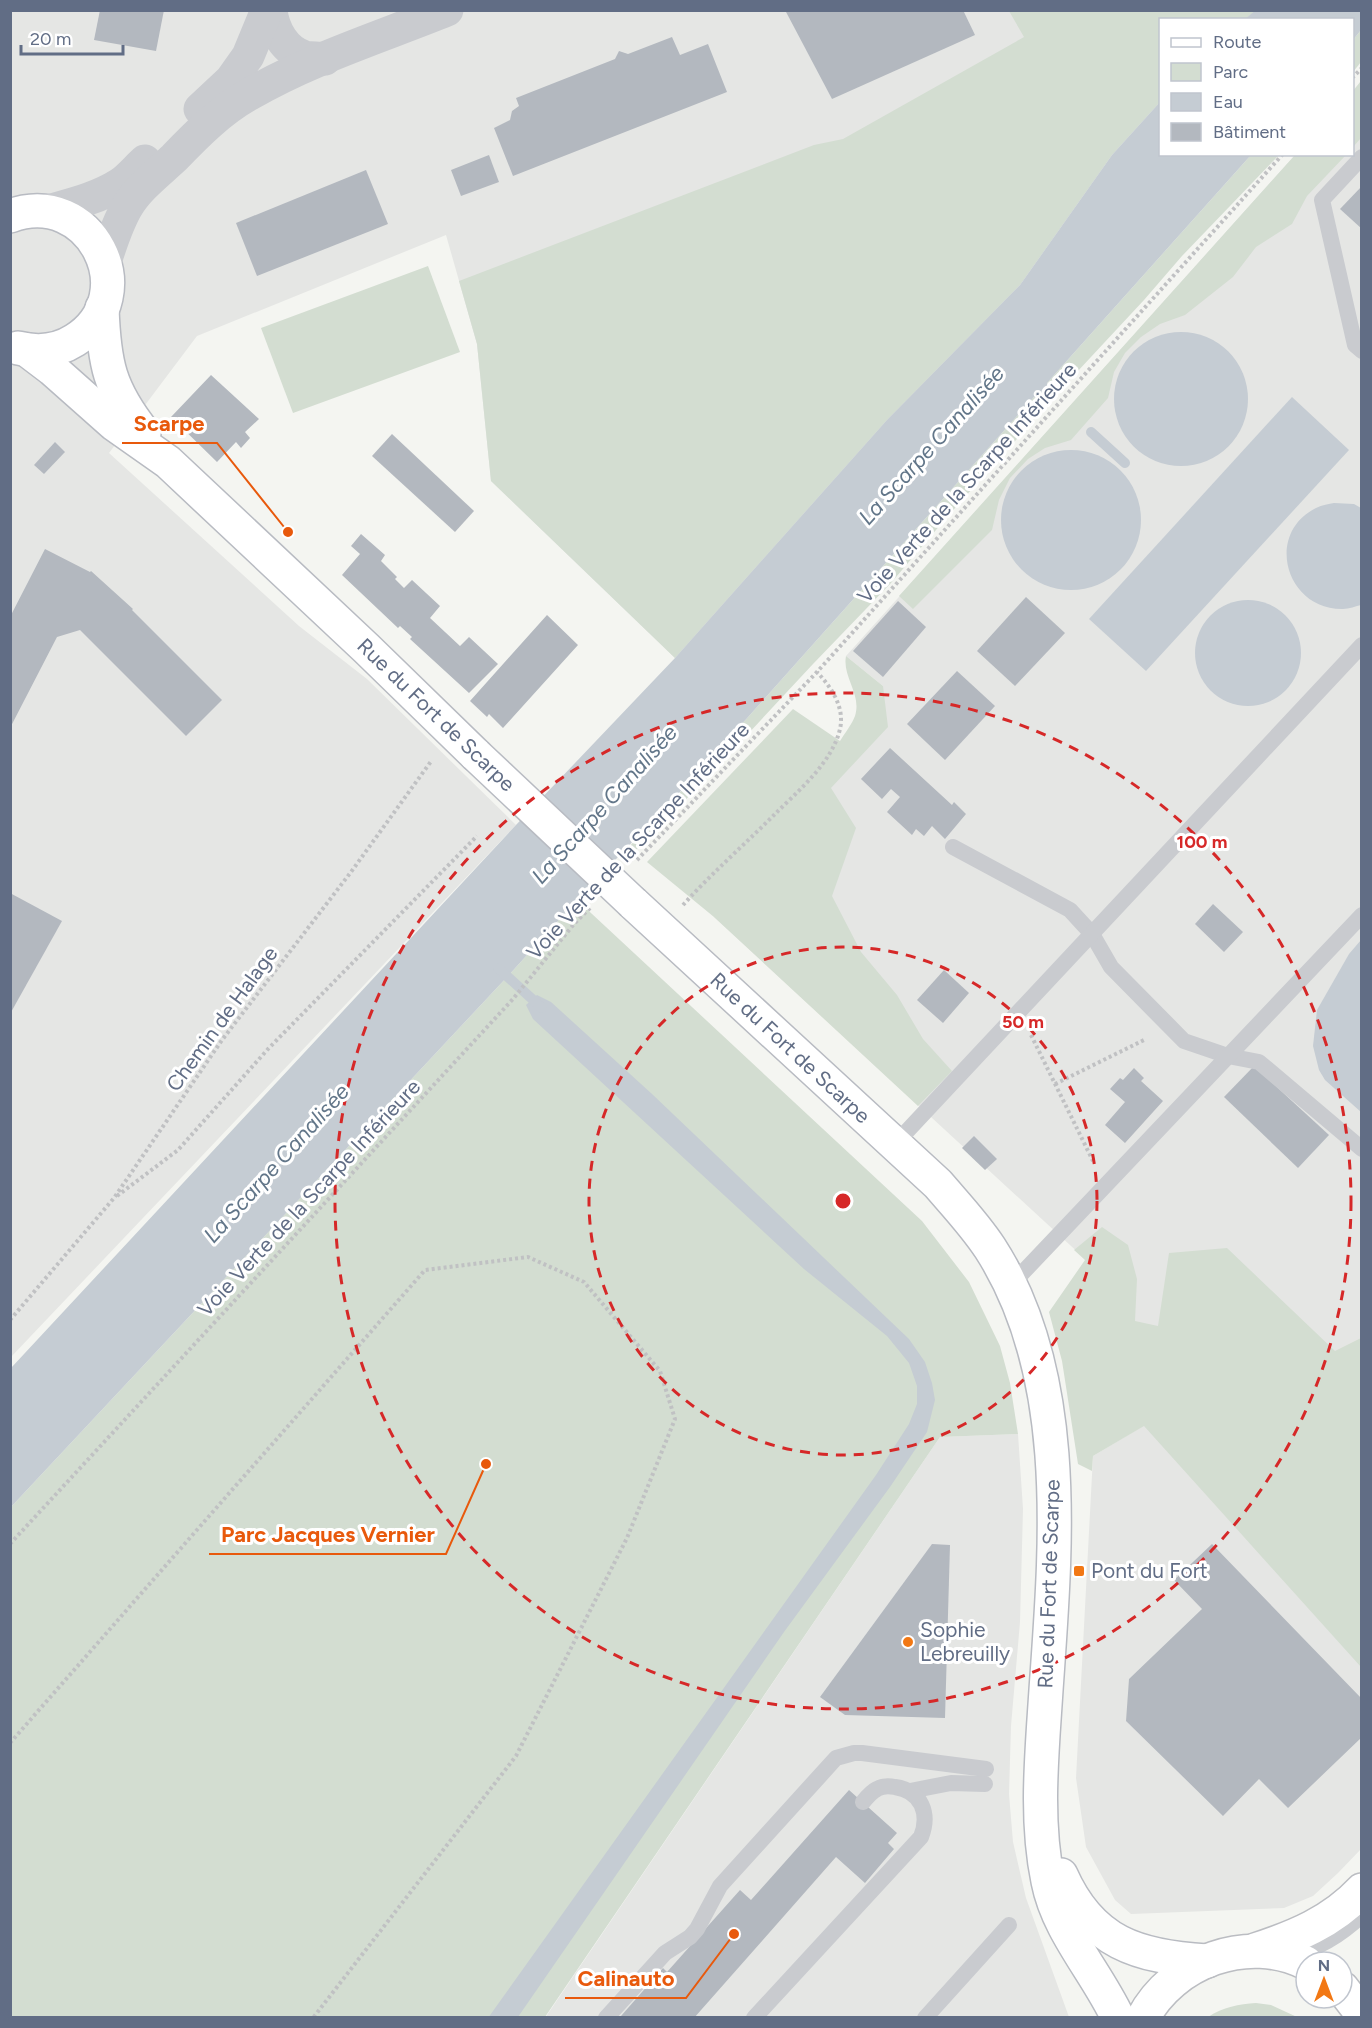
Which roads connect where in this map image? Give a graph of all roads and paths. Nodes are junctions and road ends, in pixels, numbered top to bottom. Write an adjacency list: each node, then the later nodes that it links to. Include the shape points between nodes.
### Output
1 (269, 10): 3 (street, via 274,28 291,50 304,57); 7 (street, via 248,56 231,80 122,183 91,198)
2 (447, 10): 3 (street)
3 (325, 59): 8 (street, via 250,93 208,124 128,205)
4 (1281, 156): 14 (path, Voie Verte de la Scarpe Inférieure)
5 (1362, 157): 11 (lane, via 1322,200 1355,345)
6 (10, 190): 7 (main road)
7 (32, 212): 8 (main road, via 59,214 80,224 96,241)
8 (105, 262): 9 (main road, via 107,285)
9 (102, 308): 10 (main road, via 90,328 72,342 50,350); 12 (main road, Rue du Fort de Scarpe, via 106,359 118,396)
10 (19, 348): 12 (main road, Rue du Fort de Scarpe, via 52,369 114,424)
11 (1362, 351)
12 (168, 462): 15 (main road, Rue du Fort de Scarpe)
13 (1362, 645): 22 (lane)
14 (817, 672): 18 (path, Voie Verte de la Scarpe Inférieure); 21 (path, via 831,688 839,708 840,728 816,774)
15 (452, 732): 21 (main road, Rue du Fort de Scarpe, bridge); 30 (path, Chemin de Halage, via 222,1040)
16 (477, 836): 30 (path, via 268,1049 177,1150)
17 (953, 847): 22 (lane, via 1070,910)
18 (630, 866)
19 (590, 908): 33 (path, Voie Verte de la Scarpe Inférieure, via 513,999)
20 (1362, 915): 25 (lane)
21 (662, 930): 27 (main road, Rue du Fort de Scarpe)
22 (1092, 933): 23 (lane); 24 (lane, via 1111,967)
23 (1014, 1017): 26 (path, via 1031,1035); 27 (lane)
24 (1171, 1027): 25 (lane, via 1184,1041); 26 (path)
25 (1228, 1056): 28 (lane, via 1259,1062); 29 (lane)
26 (1055, 1084): 29 (path)
27 (895, 1144): 31 (main road, Rue du Fort de Scarpe, via 974,1225)
28 (1362, 1149)
29 (1105, 1186): 31 (lane)
30 (114, 1198): 32 (path, Chemin de Halage)
31 (1010, 1286): 37 (main road, Rue du Fort de Scarpe, via 1042,1385 1054,1475 1054,1575)
32 (10, 1320)
33 (10, 1544)
34 (10, 1743): 45 (path, via 425,1270 528,1257 584,1282 660,1371 675,1419 627,1538 516,1756)
35 (910, 1791): 36 (lane, via 883,1787); 46 (lane, via 985,1777 862,1753 836,1758 720,1886 690,1937 665,1953); 47 (lane, via 924,1810 924,1830 916,1844)
36 (863, 1802)
37 (1042, 1808): 44 (main road, Rue du Fort de Scarpe, via 1048,1840 1068,1892 1099,1929 1137,1951); 49 (main road, Rue du Fort de Scarpe, via 1044,1853 1054,1903)
38 (1362, 1890): 42 (main road, via 1314,1927)
39 (1362, 1915): 41 (lane, via 1339,1934)
40 (1009, 1925): 48 (lane)
41 (1307, 1950)
42 (1248, 1952): 43 (main road); 44 (main road)
43 (1294, 1960)
44 (1207, 1961): 50 (main road, via 1167,1986)
45 (313, 2018)
46 (606, 2018)
47 (754, 2018)
48 (925, 2018)
49 (1118, 2018)
50 (1143, 2018)

